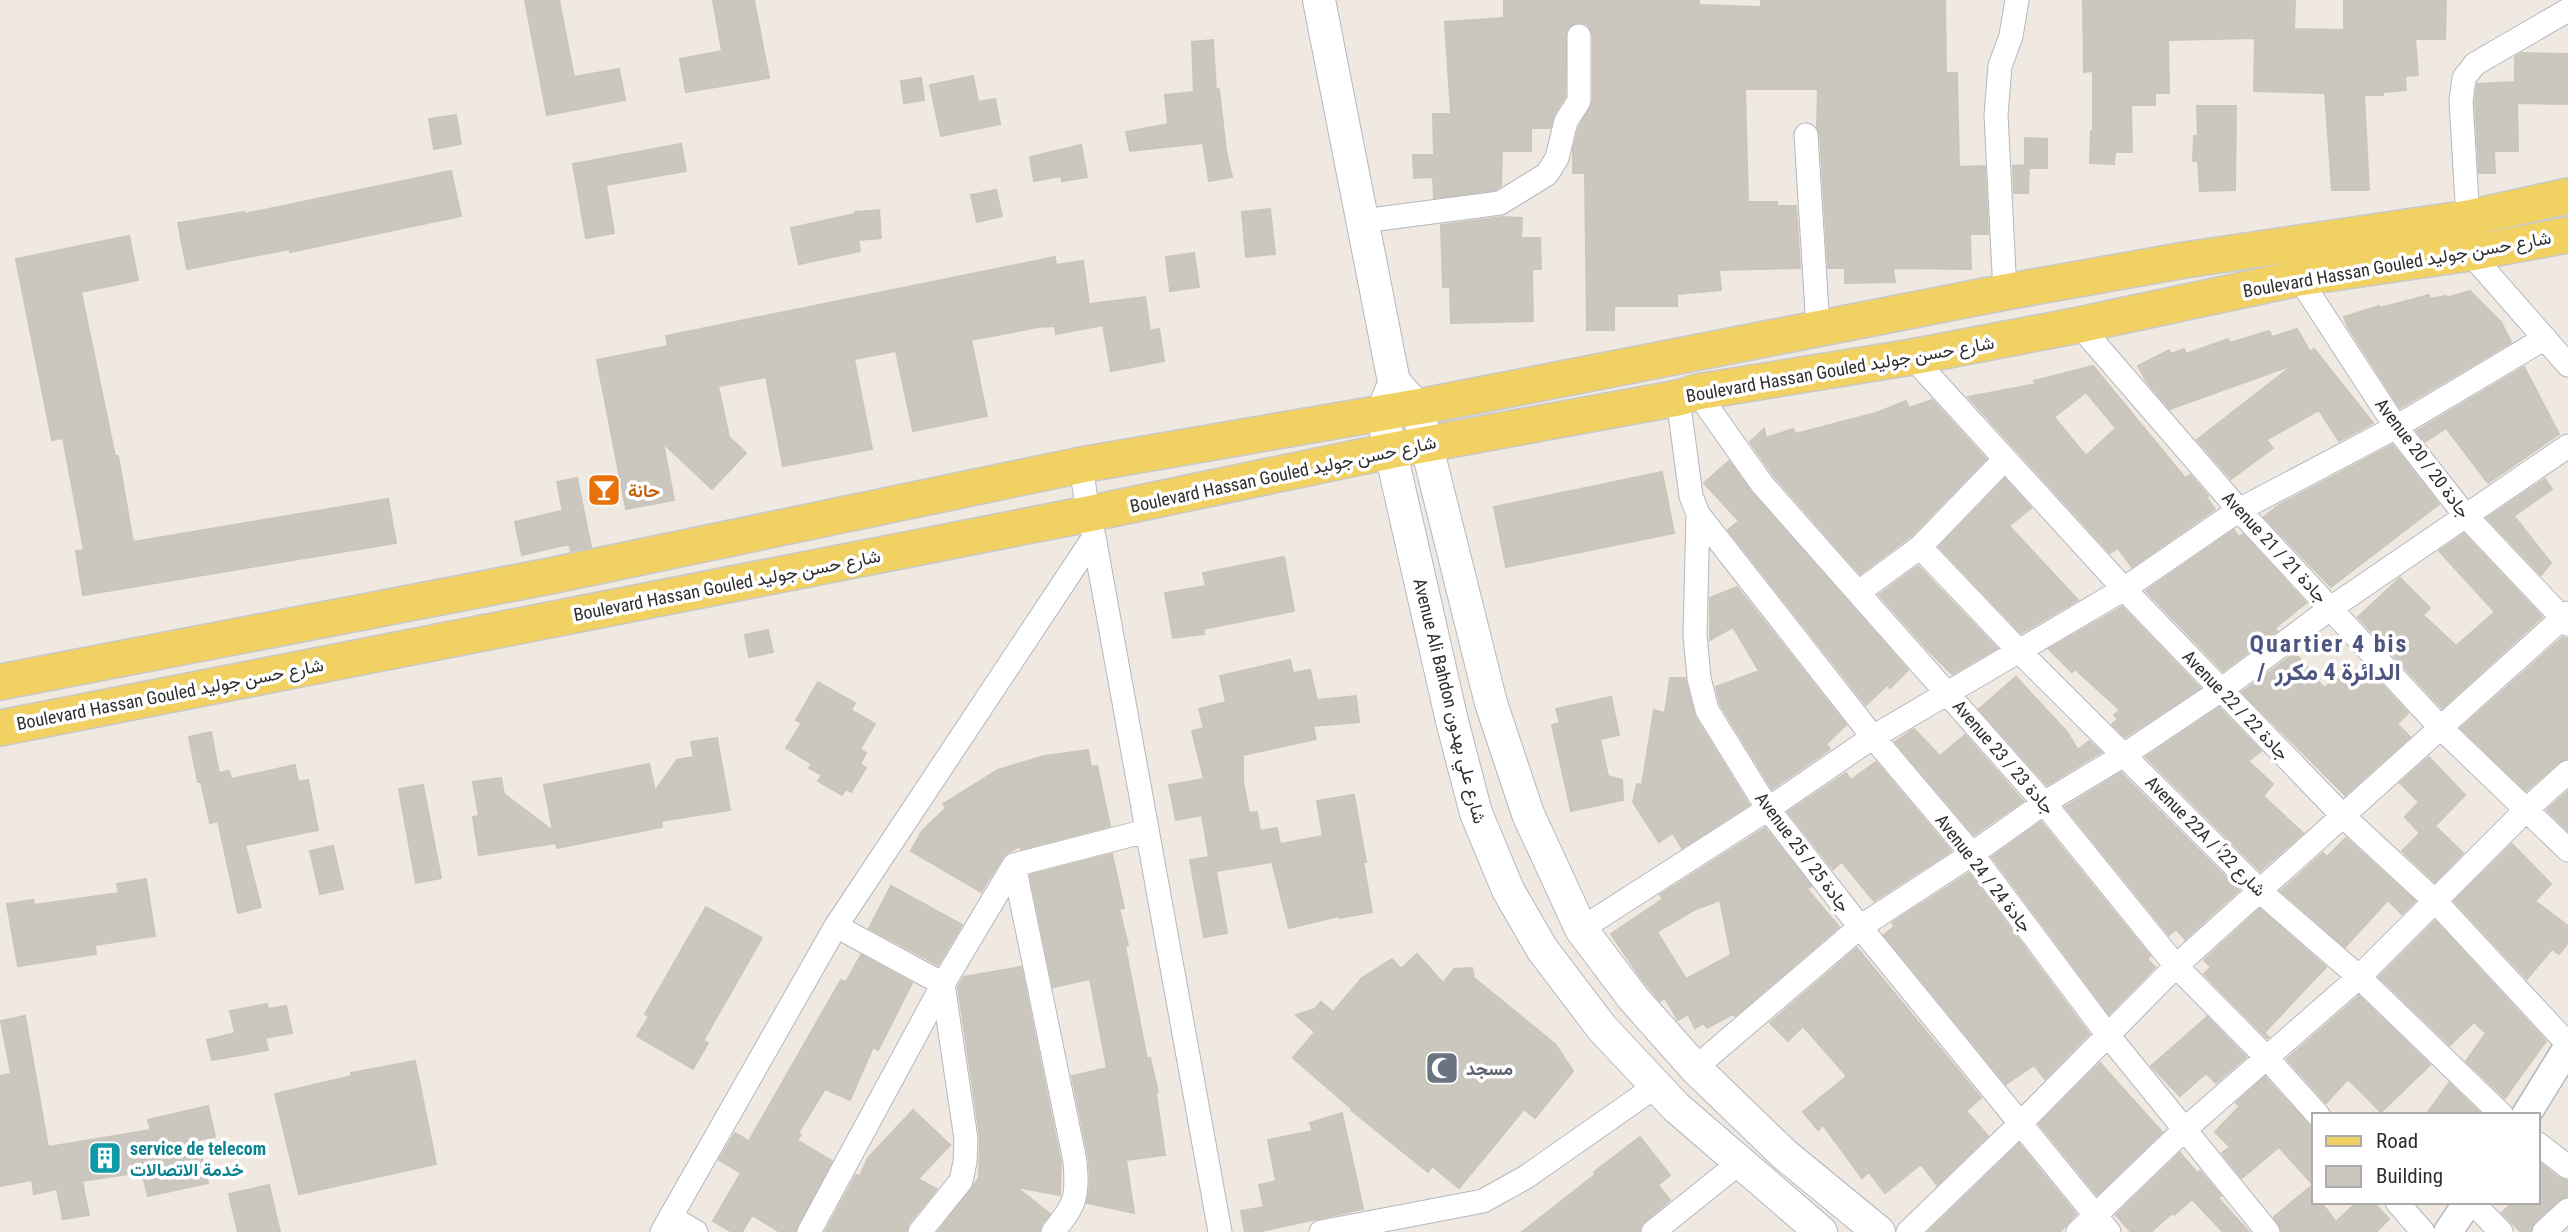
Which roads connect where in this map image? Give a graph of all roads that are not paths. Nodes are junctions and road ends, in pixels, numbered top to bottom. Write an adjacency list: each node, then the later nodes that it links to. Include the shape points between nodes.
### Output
1 (1319, 0): 8 (main road)
2 (2017, 0): 12 (street, via 2000,66 1996,115)
3 (2568, 10): 7 (street, via 2475,64 2464,78 2461,100)
4 (1579, 36): 8 (street, via 1578,101 1547,174 1500,203)
5 (1806, 135): 14 (street)
6 (2568, 196): 7 (main road, Boulevard Hassan Gouled شارع حسن جوليد)
7 (2468, 218): 10 (street); 12 (main road, Boulevard Hassan Gouled شارع حسن جوليد)
8 (1363, 221): 19 (main road)
9 (2568, 235): 10 (main road, Boulevard Hassan Gouled شارع حسن جوليد)
10 (2470, 253): 11 (main road, Boulevard Hassan Gouled شارع حسن جوليد); 15 (street)
11 (2299, 278): 13 (main road, Boulevard Hassan Gouled شارع حسن جوليد); 20 (street, Avenue 20 / جادة 20)
12 (2005, 292): 14 (main road, Boulevard Hassan Gouled شارع حسن جوليد)
13 (2079, 325): 16 (main road, Boulevard Hassan Gouled شارع حسن جوليد); 26 (street, Avenue 21 / جادة 21)
14 (1818, 328): 19 (main road, Boulevard Hassan Gouled شارع حسن جوليد)
15 (2545, 338): 17 (street); 20 (street)
16 (1912, 358): 18 (main road, Boulevard Hassan Gouled شارع حسن جوليد); 24 (street, Avenue 22 / جادة 22)
17 (2568, 365)
18 (1688, 395): 21 (main road, Boulevard Hassan Gouled شارع حسن جوليد); 27 (street, Avenue 25 / جادة 25, via 1691,496); 32 (street, Avenue 23 / جادة 23)
19 (1398, 400): 21 (main road); 23 (main road, Avenue Ali Bahdon شارع علي بهدون); 25 (main road, Boulevard Hassan Gouled شارع حسن جوليد)
20 (2396, 427): 26 (street); 28 (street, Avenue 20 / جادة 20)
21 (1426, 444): 23 (main road, Boulevard Hassan Gouled شارع حسن جوليد); 56 (main road, via 1491,703 1528,814)
22 (2568, 446): 28 (street)
23 (1389, 451): 29 (main road, Boulevard Hassan Gouled شارع حسن جوليد); 64 (main road, Avenue Ali Bahdon شارع علي بهدون, via 1476,813 1508,890 1542,949 1602,1028)
24 (2005, 459): 30 (street); 31 (street, Avenue 22 / جادة 22)
25 (1081, 465): 29 (street); 36 (main road, Boulevard Hassan Gouled شارع حسن جوليد, via 536,579)
26 (2239, 510): 31 (street); 33 (street, Avenue 21 / جادة 21)
27 (1698, 514): 41 (street, Avenue 24 / جادة 24); 45 (street, Avenue 25 / جادة 25, via 1695,635 1699,677 1707,710)
28 (2465, 515): 33 (street); 34 (street, Avenue 20 / جادة 20)
29 (1091, 526): 40 (main road, Boulevard Hassan Gouled شارع حسن جوليد); 48 (street); 54 (street)
30 (1920, 547): 32 (street); 35 (street, Avenue 22A / شارع 22أ)
31 (2124, 589): 35 (street); 37 (street, Avenue 22 / جادة 22)
32 (1859, 592): 38 (street, Avenue 23 / جادة 23)
33 (2330, 608): 37 (street); 39 (street, Avenue 21 / جادة 21)
34 (2566, 618): 39 (street)
35 (2020, 652): 38 (street); 42 (street, Avenue 22A / شارع 22أ)
36 (0, 682)
37 (2221, 690): 42 (street); 47 (street, Avenue 22 / جادة 22)
38 (1948, 693): 41 (street); 44 (street, Avenue 23 / جادة 23)
39 (2441, 727): 46 (street, Avenue 21 / جادة 21); 47 (street)
40 (0, 728)
41 (1873, 737): 45 (street); 50 (street, Avenue 24 / جادة 24)
42 (2124, 755): 44 (street); 52 (street, Avenue 22A / شارع 22أ)
43 (2568, 772): 46 (street)
44 (2044, 803): 50 (street); 57 (street, Avenue 23 / جادة 23)
45 (1768, 809): 55 (street, Avenue 25 / جادة 25); 56 (street)
46 (2526, 810): 49 (street, Avenue 21 / جادة 21); 53 (street)
47 (2343, 816): 52 (street); 53 (street, Avenue 22 / جادة 22)
48 (1146, 831): 51 (street); 84 (street)
49 (2568, 850)
50 (1972, 855): 55 (street); 60 (street, Avenue 24 / جادة 24)
51 (1014, 865): 59 (street); 83 (street, via 1077,1188 1072,1208)
52 (2261, 891): 57 (street); 58 (street, Avenue 22A / شارع 22أ)
53 (2436, 902): 58 (street); 61 (street, Avenue 22 / جادة 22)
54 (836, 926): 59 (street); 79 (street)
55 (1860, 927): 63 (street); 68 (street, Avenue 25 / جادة 25)
56 (1581, 929): 63 (main road, via 1633,998)
57 (2176, 966): 60 (street); 62 (street, Avenue 23 / جادة 23)
58 (2359, 977): 62 (street); 66 (street, Avenue 22A / شارع 22أ)
59 (943, 984): 81 (street); 82 (street, via 966,1139 965,1162 961,1181)
60 (2107, 1034): 68 (street); 69 (street, Avenue 24 / جادة 24)
61 (2568, 1046): 67 (street)
62 (2267, 1058): 65 (street, Avenue 23 / جادة 23); 69 (street)
63 (1695, 1068): 88 (main road, via 1784,1154)
64 (1656, 1086): 71 (main road, Avenue Ali Bahdon شارع علي بهدون); 78 (street, via 1483,1201)
65 (2316, 1113)
66 (2500, 1113)
67 (2527, 1113)
68 (2020, 1124): 77 (street, Avenue 25 / جادة 25); 89 (street)
69 (2185, 1129): 77 (street); 91 (street, Avenue 24 / جادة 24)
70 (2540, 1146): 72 (street)
71 (1739, 1163): 86 (street); 87 (main road, Avenue Ali Bahdon شارع علي بهدون)
72 (2568, 1167)
73 (2399, 1204): 92 (street)
74 (2469, 1204): 93 (street)
75 (2472, 1204): 94 (street)
76 (2568, 1210): 95 (street)
77 (2102, 1223): 90 (street)
78 (1408, 1224): 85 (street)
79 (666, 1225): 80 (street)
80 (696, 1232)
81 (809, 1232)
82 (920, 1232)
83 (1053, 1232)
84 (1220, 1232)
85 (1321, 1232)
86 (1653, 1232)
87 (1821, 1232)
88 (1879, 1232)
89 (1908, 1232)
90 (2078, 1232)
91 (2268, 1232)
92 (2423, 1232)
93 (2448, 1232)
94 (2501, 1232)
95 (2544, 1232)

